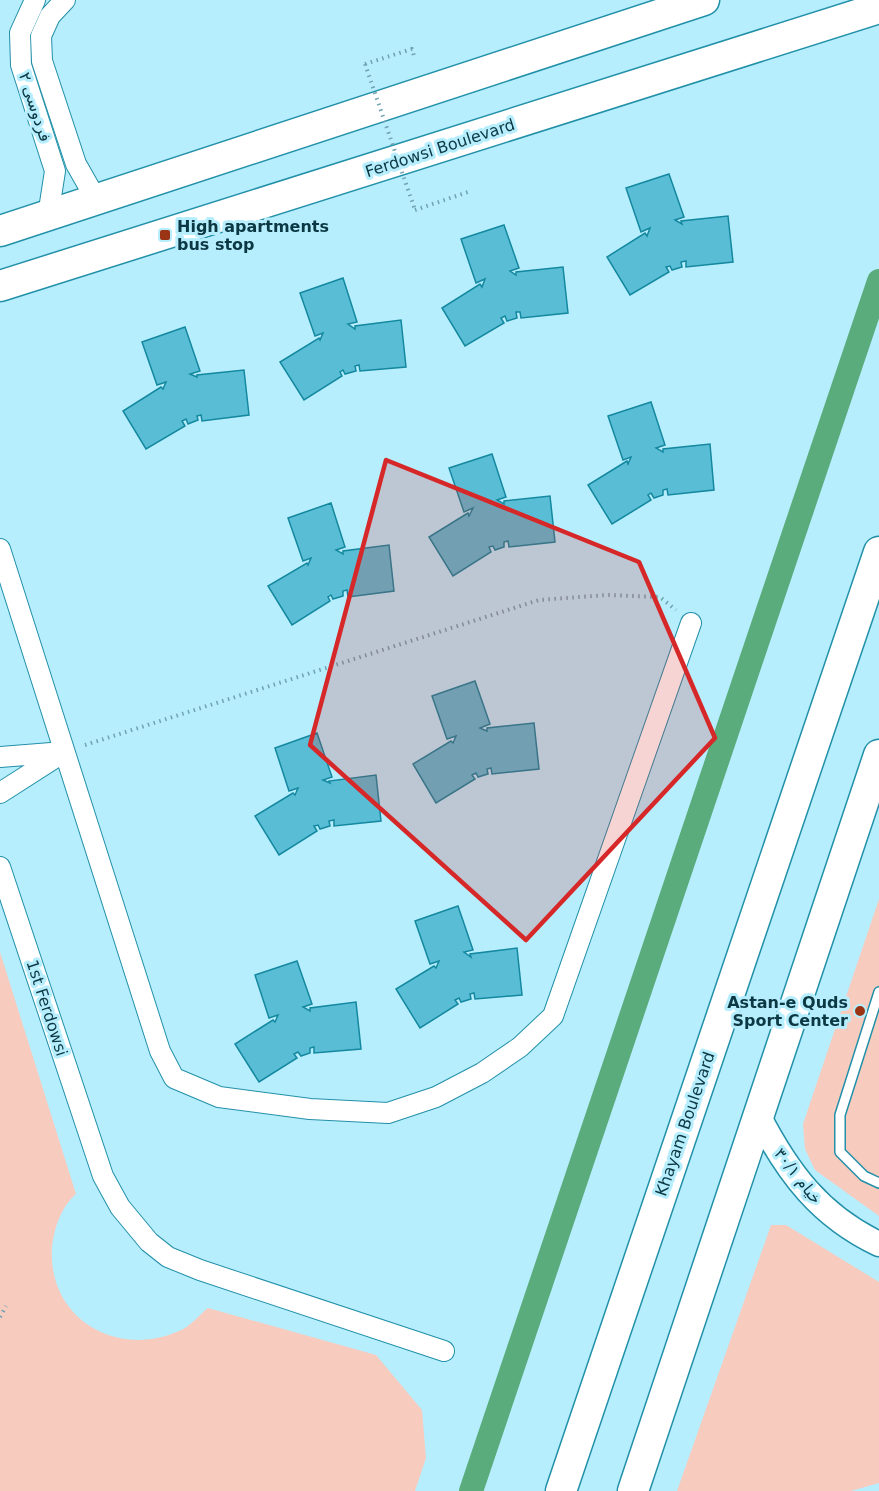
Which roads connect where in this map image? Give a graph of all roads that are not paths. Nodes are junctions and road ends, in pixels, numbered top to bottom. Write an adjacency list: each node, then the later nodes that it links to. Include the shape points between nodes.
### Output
1 (36, 0): 6 (street, فردوسی ۲, via 20,33 21,65 56,171)
2 (65, 0): 5 (street, فردوسی ۲, via 50,16 41,36 42,61 76,164)
3 (704, 0): 5 (main road)
4 (879, 8): 8 (main road, Ferdowsi Boulevard)
5 (97, 201): 6 (main road)
6 (48, 216): 7 (main road)
7 (0, 231)
8 (0, 286)
9 (0, 549): 12 (street)
10 (879, 552): 22 (main road, Khayam Boulevard)
11 (691, 623): 12 (street, via 553,1016 520,1047 482,1073 436,1097 388,1113 310,1109 219,1096 174,1078 160,1051)
12 (64, 752): 14 (street); 15 (street)
13 (879, 755): 18 (main road)
14 (0, 757)
15 (0, 793)
16 (0, 867): 21 (street, 1st Ferdowsi, via 103,1176 120,1207 149,1242 168,1257 200,1270)
17 (878, 998): 19 (lane, via 840,1115 840,1152 864,1176)
18 (759, 1117): 20 (street, خیام ۳۰/۱, via 779,1157 814,1201); 23 (main road)
19 (879, 1183)
20 (879, 1244)
21 (444, 1351)
22 (561, 1491)
23 (633, 1491)

